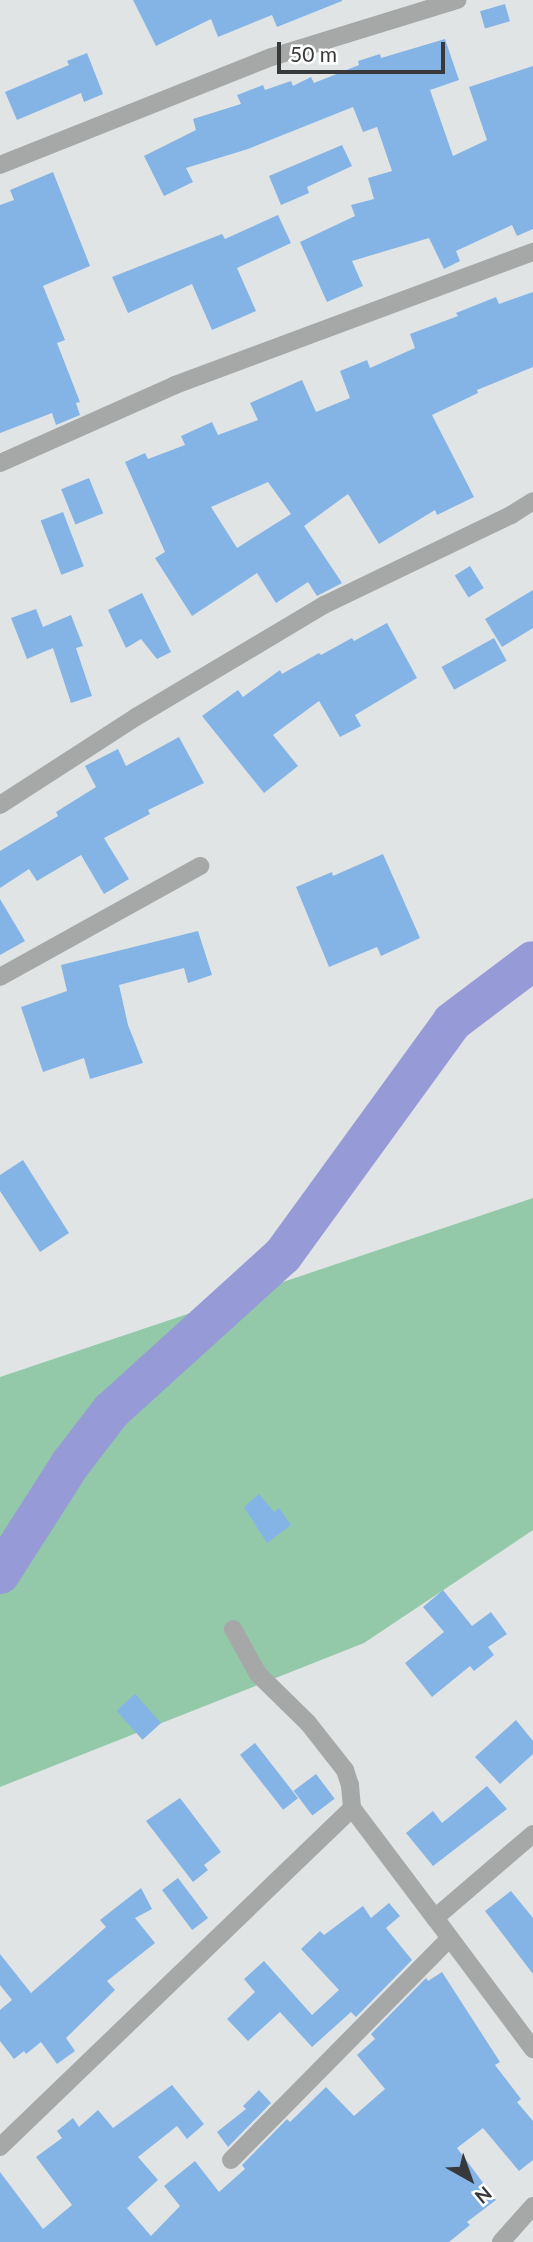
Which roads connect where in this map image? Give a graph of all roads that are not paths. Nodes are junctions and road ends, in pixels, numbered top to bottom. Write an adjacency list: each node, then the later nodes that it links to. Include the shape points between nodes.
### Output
1 (457, 0): 2 (street, via 272,57)
2 (0, 165)
3 (533, 253): 4 (street, via 175,385)
4 (0, 463)
5 (533, 500): 6 (street, via 511,515 324,605)
6 (0, 805)
7 (200, 866): 8 (street)
8 (0, 977)
9 (233, 1629): 10 (street, via 258,1674 308,1723 345,1770)
10 (352, 1808): 12 (street); 15 (street)
11 (533, 1834): 12 (street)
12 (435, 1918): 13 (street)
13 (449, 1939): 14 (street); 16 (street)
14 (533, 2049)
15 (0, 2147)
16 (232, 2160)
17 (533, 2206): 18 (street)
18 (501, 2242)

